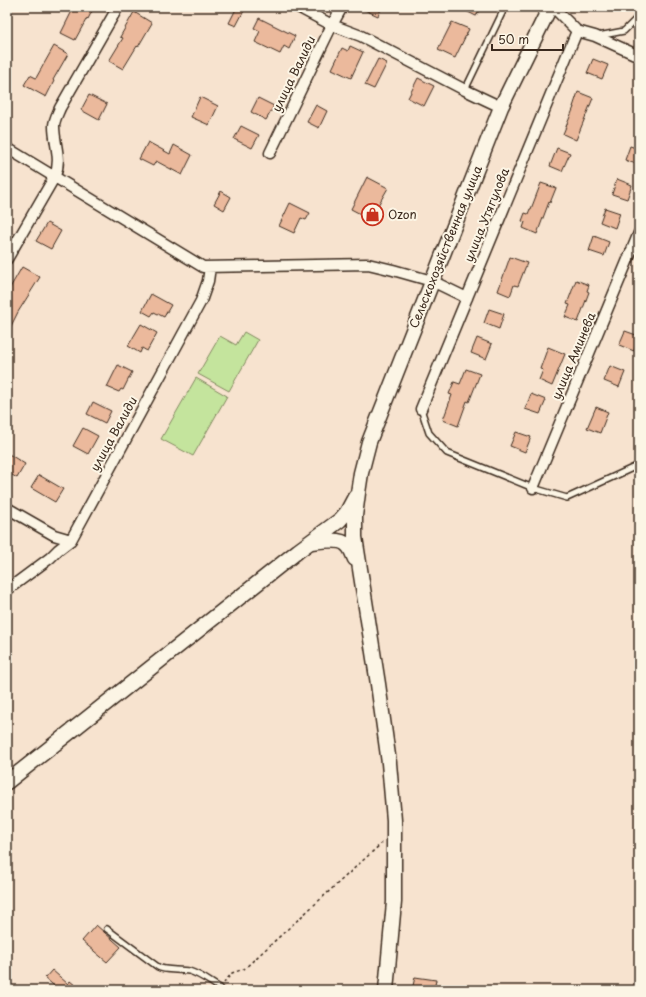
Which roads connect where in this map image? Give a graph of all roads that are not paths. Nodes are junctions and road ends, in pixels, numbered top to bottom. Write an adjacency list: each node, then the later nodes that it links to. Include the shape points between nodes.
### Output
1 (118, 7): 15 (street, via 58,113 54,124 58,160)
2 (298, 7): 7 (street)
3 (342, 7): 7 (street, улица Валиди)
4 (505, 7): 11 (lane)
5 (551, 7): 8 (street); 12 (main road, Сельскохозяйственная улица)
6 (639, 16): 9 (lane, via 624,31)
7 (332, 25): 11 (street, via 361,36); 14 (street, улица Валиди)
8 (577, 31): 9 (street); 20 (street, улица Утягулова)
9 (595, 36): 10 (street)
10 (639, 56)
11 (465, 90): 12 (street)
12 (501, 107): 19 (main road, Сельскохозяйственная улица)
13 (7, 148): 15 (street)
14 (270, 153)
15 (55, 176): 17 (street); 18 (street, via 203,267)
16 (639, 233): 23 (street, улица Аминева)
17 (7, 259)
18 (210, 266): 19 (street, via 368,264); 26 (street, улица Валиди, via 201,301)
19 (432, 281): 20 (street); 24 (main road, Сельскохозяйственная улица, via 369,442)
20 (467, 298): 21 (street, улица Утягулова)
21 (421, 409): 23 (lane, via 428,433 447,453)
22 (639, 465): 23 (lane, via 567,498)
23 (533, 488)
24 (358, 493): 27 (main road, via 340,520); 28 (main road, Сельскохозяйственная улица, via 355,537)
25 (7, 508): 26 (street, via 54,535)
26 (71, 540): 29 (street, улица Валиди)
27 (312, 542): 28 (main road, via 336,541 347,544); 30 (main road)
28 (361, 571): 33 (main road, Сельскохозяйственная улица, via 388,755 394,820 394,902)
29 (7, 590)
30 (7, 782)
31 (107, 929): 32 (lane, via 158,967 195,973)
32 (220, 988)
33 (386, 990)

